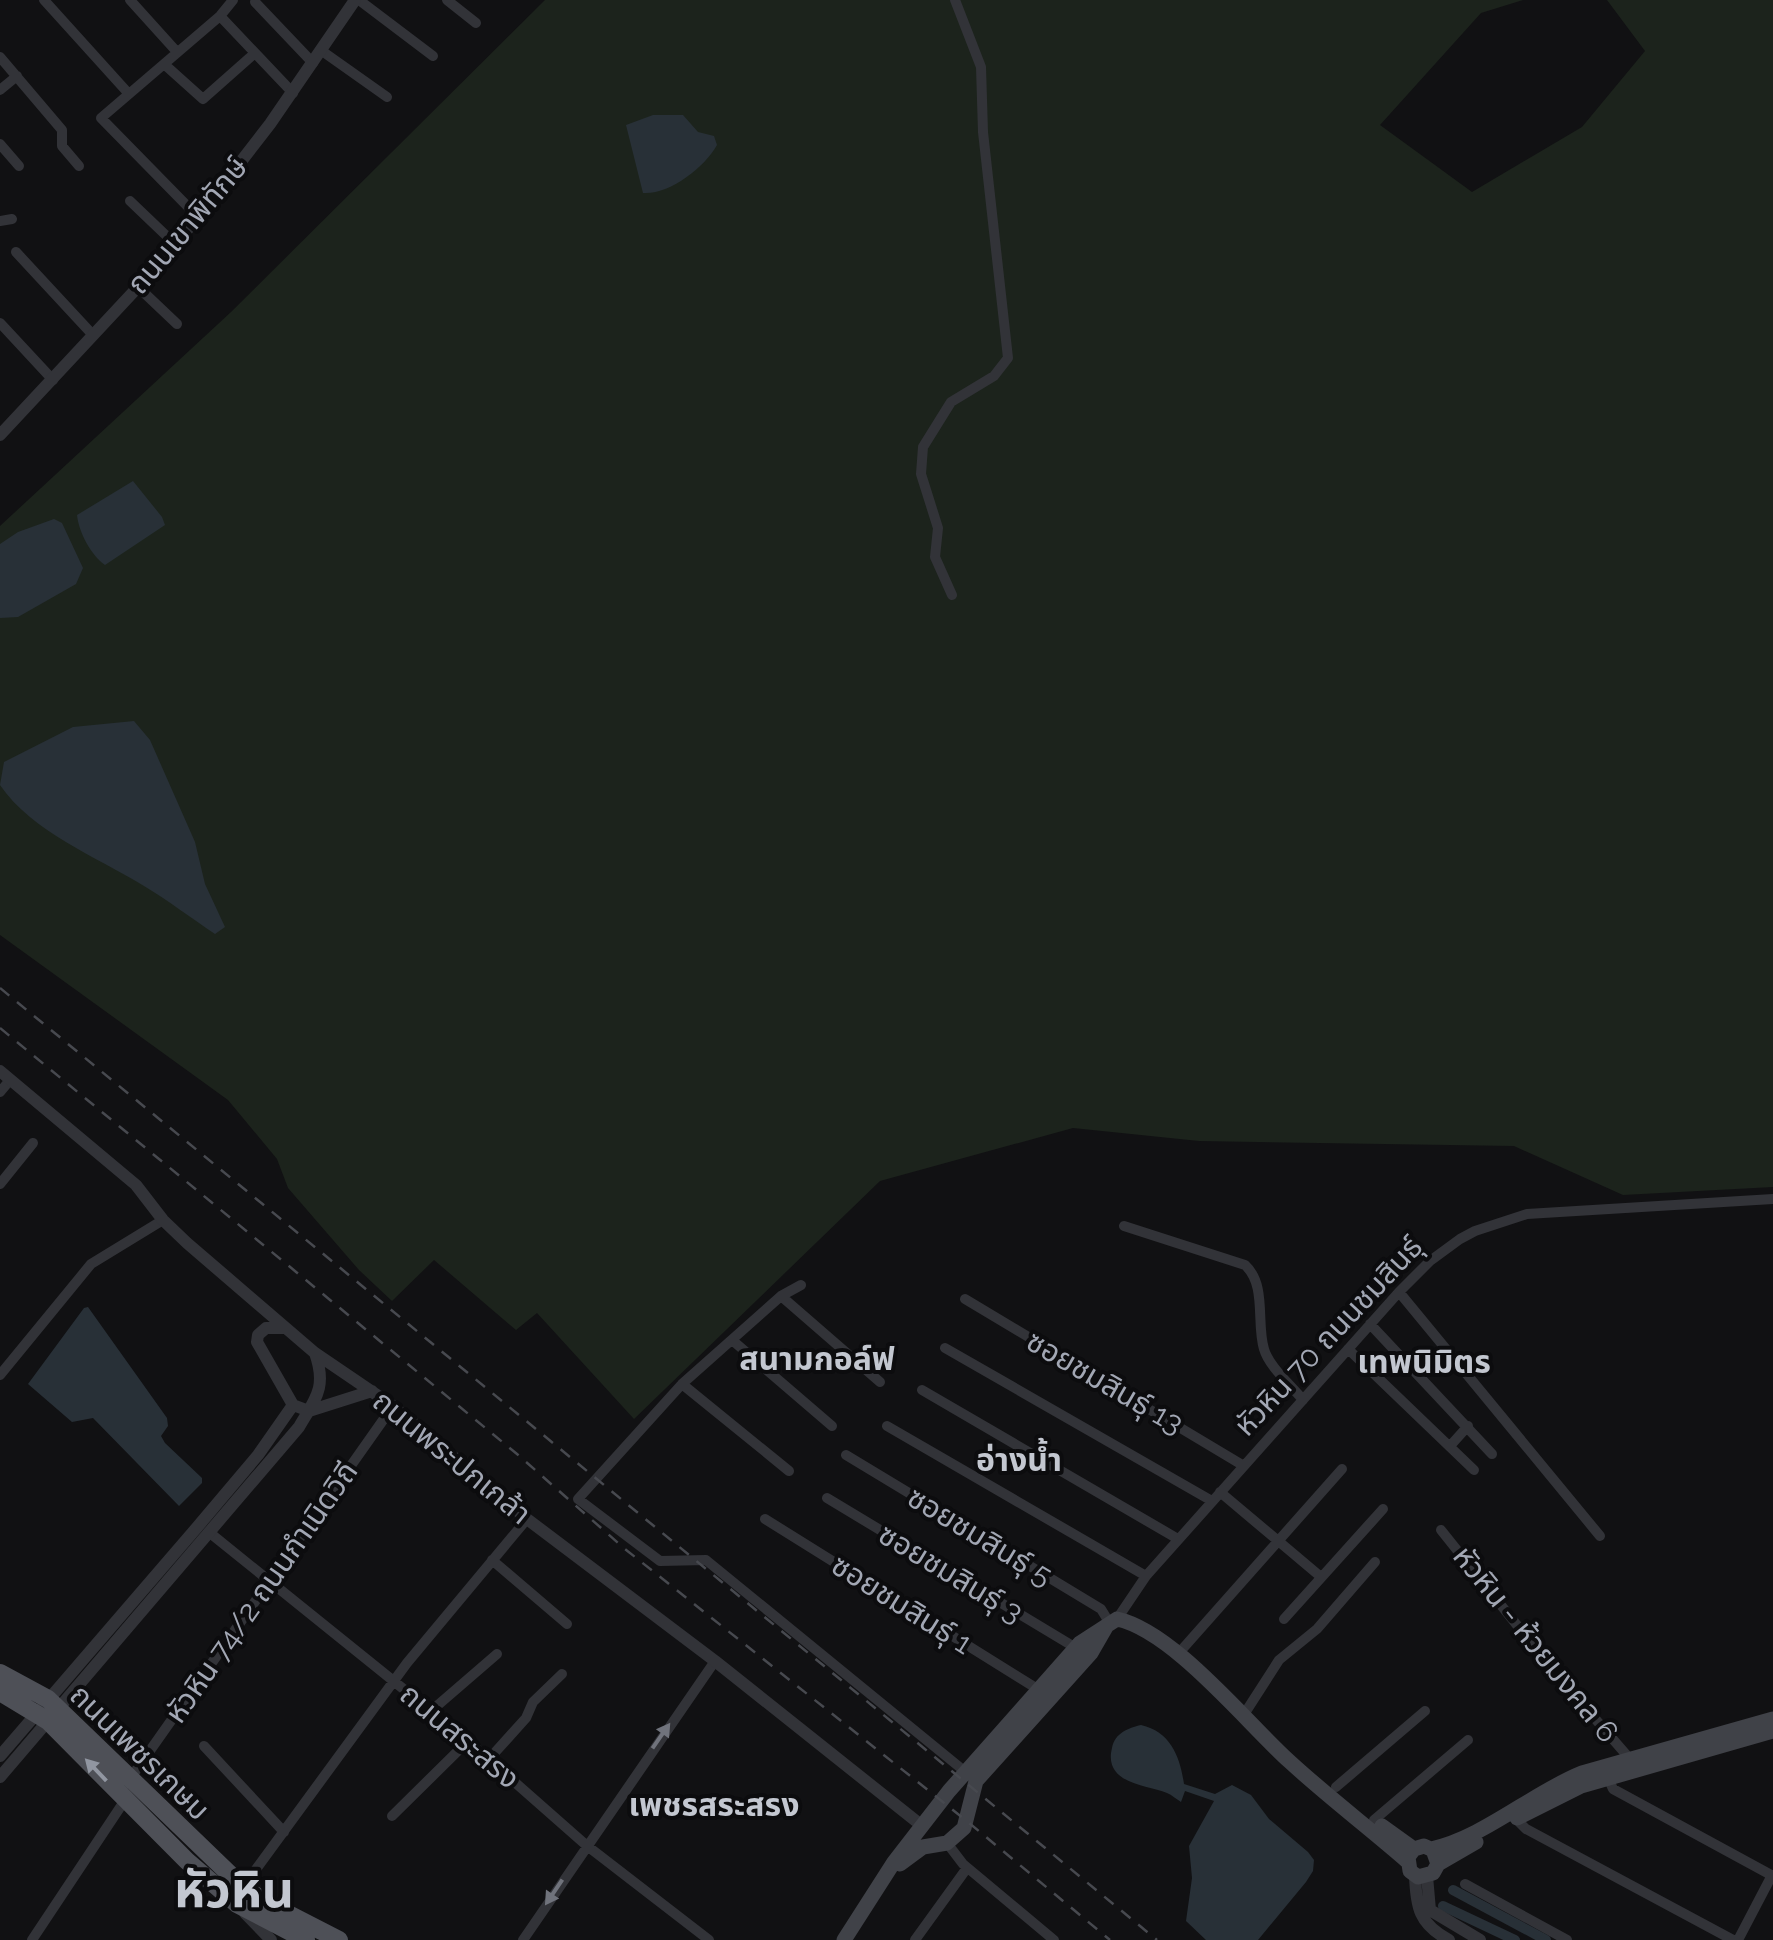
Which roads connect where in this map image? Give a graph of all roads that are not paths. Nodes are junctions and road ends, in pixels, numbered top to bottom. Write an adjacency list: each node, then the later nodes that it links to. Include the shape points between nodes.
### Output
1 (44, 0): 19 (street)
2 (130, 0): 10 (street)
3 (233, 0): 8 (street)
4 (357, 0): 12 (street); 14 (street, ถนนเขาพิทักษ์)
5 (447, 0): 9 (street)
6 (955, 0): 34 (street, via 981,66 1008,358 994,376 951,402 922,447 920,474 938,528 935,557)
7 (255, 2): 14 (street)
8 (220, 16): 10 (street); 11 (street)
9 (476, 24)
10 (177, 52): 15 (street)
11 (255, 53): 15 (street, via 202,100); 18 (street)
12 (433, 56)
13 (0, 57): 16 (street)
14 (318, 57): 18 (street, ถนนเขาพิทักษ์); 20 (street)
15 (164, 64): 19 (street)
16 (16, 76): 17 (street); 23 (street, via 62,130 62,146)
17 (0, 90)
18 (292, 93): 25 (street, ถนนเขาพิทักษ์)
19 (128, 94): 25 (street, via 101,118)
20 (387, 97)
21 (0, 144): 22 (street)
22 (19, 166)
23 (79, 166)
24 (130, 200): 26 (street)
25 (198, 217): 26 (street, ถนนเขาพิทักษ์)
26 (176, 244): 28 (street, ถนนเขาพิทักษ์)
27 (16, 252): 31 (street)
28 (138, 287): 30 (street); 31 (street, ถนนเขาพิทักษ์)
29 (0, 322): 32 (street)
30 (177, 324)
31 (92, 334): 32 (street, ถนนเขาพิทักษ์)
32 (53, 380): 33 (street, ถนนเขาพิทักษ์)
33 (0, 435)
34 (952, 595)
35 (5, 1076): 36 (street); 40 (street, ถนนพระปกเกล้า, via 136,1184)
36 (0, 1092)
37 (33, 1143): 38 (street)
38 (0, 1184)
39 (1773, 1199): 43 (street, หัวหิน 70 ถนนชมสินธุ์, via 1526,1214 1460,1239)
40 (163, 1220): 46 (street, ถนนพระปกเกล้า); 54 (street, via 91,1264)
41 (1124, 1226): 59 (street, via 1245,1265 1257,1289 1264,1351)
42 (801, 1285): 44 (street)
43 (1399, 1292): 47 (street, หัวหิน 70 ถนนชมสินธุ์); 81 (street)
44 (781, 1296): 50 (street); 55 (street)
45 (965, 1299): 70 (street, ซอยชมสินธุ์ 13)
46 (255, 1301): 48 (street, ถนนพระปกเกล้า); 49 (street)
47 (1370, 1324): 52 (street, หัวหิน 70 ถนนชมสินธุ์); 65 (street)
48 (284, 1328): 49 (street); 53 (street, ถนนพระปกเกล้า)
49 (258, 1335): 60 (street, via 258,1348)
50 (732, 1340): 56 (street); 63 (street)
51 (944, 1348): 74 (street)
52 (1348, 1349): 59 (street, หัวหิน 70 ถนนชมสินธุ์); 66 (street)
53 (315, 1353): 58 (street, ถนนพระปกเกล้า); 62 (street, via 322,1380)
54 (0, 1375)
55 (880, 1382)
56 (682, 1384): 73 (street); 113 (street, via 578,1499 660,1561 706,1560)
57 (922, 1390): 82 (street)
58 (372, 1391): 61 (street, ถนนพระปกเกล้า); 62 (street)
59 (1304, 1400): 70 (street, หัวหิน 70 ถนนชมสินธุ์)
60 (293, 1406): 62 (street); 69 (street)
61 (393, 1406): 77 (street, ถนนพระปกเกล้า); 88 (street, หัวหิน 74/2 ถนนกำเนิดวิถี)
62 (308, 1411): 69 (street)
63 (832, 1426)
64 (887, 1426): 86 (street)
65 (1468, 1426): 66 (street); 67 (street)
66 (1450, 1446): 72 (street)
67 (1492, 1454)
68 (846, 1455): 90 (street, ซอยชมสินธุ์ 5)
69 (263, 1459): 79 (street)
70 (1244, 1466): 74 (street, หัวหิน 70 ถนนชมสินธุ์)
71 (1342, 1470): 83 (street)
72 (1474, 1470)
73 (788, 1471)
74 (1216, 1497): 82 (street, หัวหิน 70 ถนนชมสินธุ์); 83 (street)
75 (827, 1498): 92 (street, ซอยชมสินธุ์ 3)
76 (1383, 1508): 87 (street)
77 (527, 1518): 84 (street); 95 (street, ถนนพระปกเกล้า)
78 (765, 1519): 100 (street, ซอยชมสินธุ์ 1)
79 (204, 1529): 88 (street, ถนนสระสรง); 101 (street)
80 (1442, 1530): 112 (street, หัวหิน - ห้วยมงคล 6)
81 (1600, 1536)
82 (1178, 1539): 86 (street, หัวหิน 70 ถนนชมสินธุ์)
83 (1278, 1540): 87 (street); 94 (street)
84 (492, 1560): 91 (street); 98 (street)
85 (1375, 1562): 104 (street, via 1317,1629 1279,1660)
86 (1146, 1576): 90 (street, หัวหิน 70 ถนนชมสินธุ์)
87 (1322, 1577): 89 (street)
88 (268, 1580): 98 (street, ถนนสระสรง); 116 (street, หัวหิน 74/2 ถนนกำเนิดวิถี)
89 (1284, 1619)
90 (1113, 1620): 92 (main road, หัวหิน 70 ถนนชมสินธุ์); 94 (main road, via 1138,1626); 100 (main road, หัวหิน 70 ถนนชมสินธุ์, via 1091,1653)
91 (566, 1624)
92 (1076, 1648): 100 (main road, หัวหิน 70 ถนนชมสินธุ์)
93 (496, 1654): 102 (street)
94 (1178, 1654): 104 (main road)
95 (715, 1661): 124 (street, ถนนพระปกเกล้า); 127 (street, one-way to 95)
96 (0, 1672): 101 (main road, ถนนเพชรเกษม)
97 (562, 1674): 111 (street)
98 (395, 1682): 102 (street, ถนนสระสรง); 125 (street)
99 (0, 1692): 101 (main road, ถนนเพชรเกษม)
100 (1044, 1694): 113 (main road, หัวหิน 70 ถนนชมสินธุ์)
101 (48, 1710): 110 (street); 114 (street); 116 (main road, ถนนเพชรเกษม); 119 (main road, ถนนเพชรเกษม, one-way to 101)
102 (431, 1711): 108 (street, ถนนสระสรง)
103 (1424, 1711): 117 (street)
104 (1243, 1716): 106 (main road)
105 (1769, 1726): 112 (main road); 115 (main road)
106 (1268, 1738): 117 (main road); 128 (main road)
107 (1468, 1740): 123 (street)
108 (468, 1741): 111 (street, ถนนสระสรง); 121 (street)
109 (204, 1746): 125 (street)
110 (0, 1756)
111 (490, 1759): 127 (street, ถนนสระสรง)
112 (1630, 1759): 128 (main road, via 1559,1782)
113 (971, 1777): 118 (main road, หัวหิน 70 ถนนชมสินธุ์); 120 (main road, หัวหิน 70 ถนนชมสินธุ์)
114 (0, 1778)
115 (1608, 1778): 122 (main road); 130 (street, via 1613,1789)
116 (130, 1779): 133 (main road, ถนนเพชรเกษม)
117 (1336, 1787): 123 (main road)
118 (944, 1796): 120 (main road, via 960,1795); 124 (main road, หัวหิน 70 ถนนชมสินธุ์)
119 (125, 1800): 133 (main road, ถนนเพชรเกษม, via 187,1861); 135 (street)
120 (971, 1810): 126 (main road, หัวหิน 70 ถนนชมสินธุ์, via 964,1828)
121 (392, 1816)
122 (1516, 1819): 128 (main road); 146 (street)
123 (1374, 1820): 128 (main road)
124 (921, 1825): 126 (main road, via 926,1838); 131 (main road, หัวหิน 70 ถนนชมสินธุ์)
125 (284, 1832): 133 (street)
126 (943, 1844): 129 (street); 131 (main road, หัวหิน 70 ถนนชมสินธุ์, via 913,1852)
127 (586, 1845): 139 (street, one-way to 139); 140 (street, ถนนสระสรง)
128 (1422, 1862): 143 (street, via 1419,1915); 144 (street, via 1430,1910)
129 (967, 1868): 141 (street); 142 (street)
130 (1773, 1875): 146 (street)
131 (886, 1876): 134 (main road, หัวหิน 70 ถนนชมสินธุ์)
132 (1465, 1884): 145 (street)
133 (240, 1896): 136 (street); 137 (main road, ถนนเพชรเกษม); 138 (main road, ถนนเพชรเกษม)
134 (847, 1939)
135 (32, 1940)
136 (271, 1940)
137 (306, 1940)
138 (339, 1940)
139 (522, 1940)
140 (709, 1940)
141 (915, 1940)
142 (1054, 1940)
143 (1448, 1940)
144 (1480, 1940)
145 (1567, 1940)
146 (1736, 1940)

